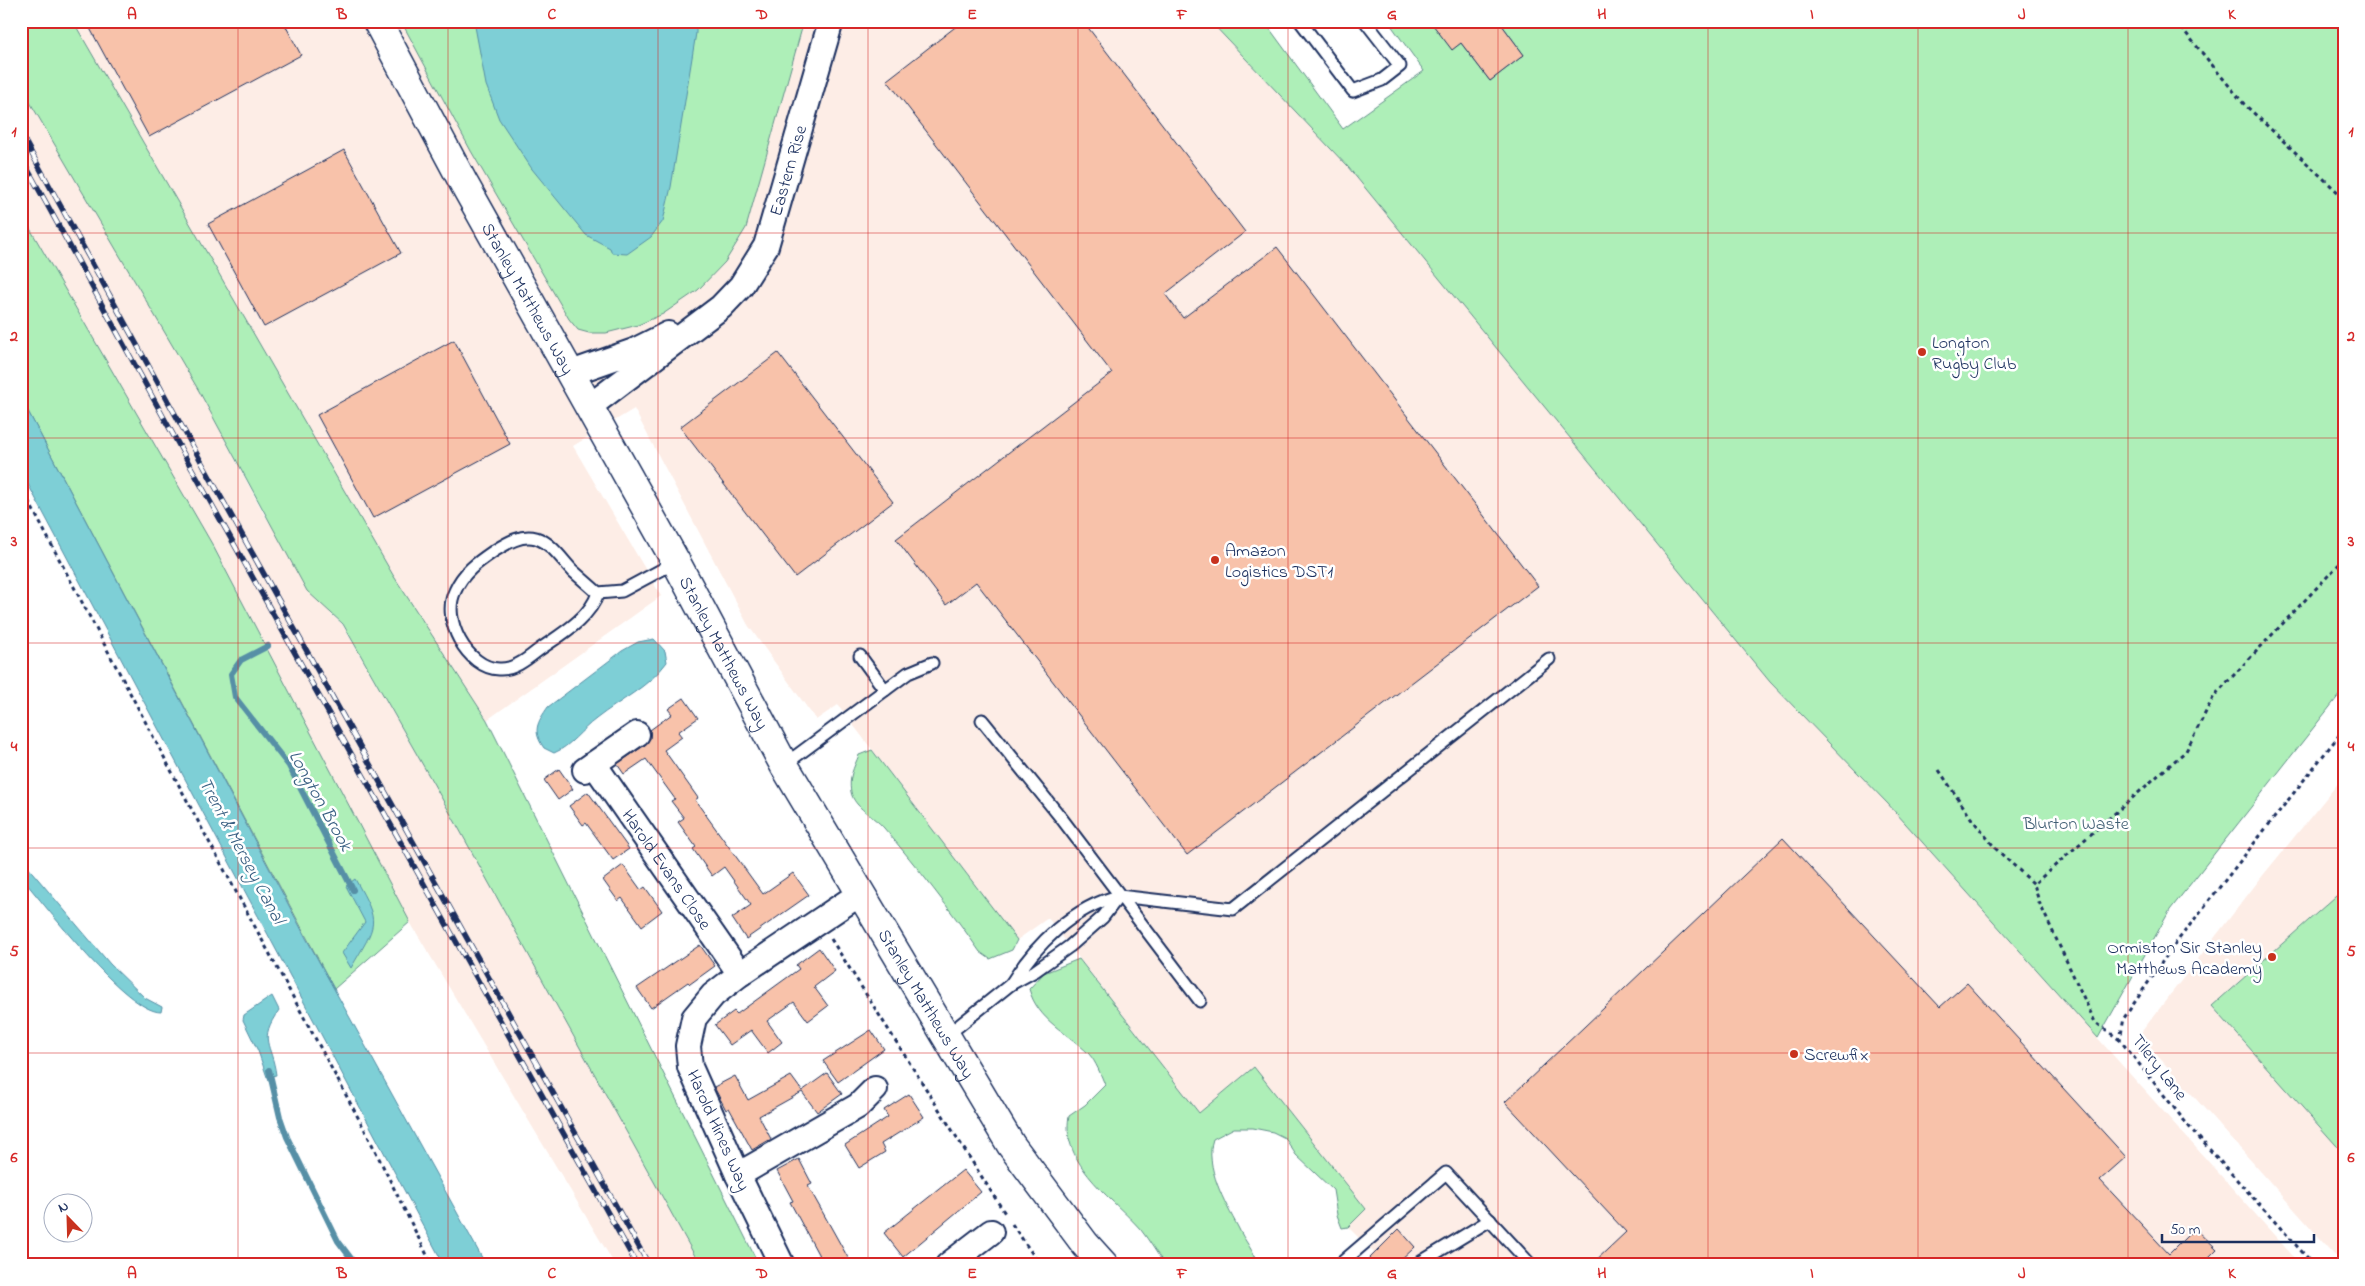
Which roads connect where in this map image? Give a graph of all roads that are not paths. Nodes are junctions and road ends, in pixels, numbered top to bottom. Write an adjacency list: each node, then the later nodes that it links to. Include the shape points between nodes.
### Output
1 (377, 21): 6 (main road, Stanley Matthews Way)
2 (831, 21): 5 (street, Eastern Rise, via 766,246 741,286)
3 (1300, 21): 4 (lane, via 1353,91 1382,80 1400,66)
4 (1365, 21)
5 (721, 307): 6 (street, Eastern Rise, via 634,351); 7 (street, Eastern Rise)
6 (571, 373): 7 (main road, Stanley Matthews Way)
7 (590, 406): 8 (main road, Stanley Matthews Way)
8 (676, 562): 9 (lane, via 622,591); 16 (main road, Stanley Matthews Way)
9 (598, 593): 9 (lane, via 549,546 538,539 521,538 508,542 472,566 454,592 451,611 468,652 488,668 500,670 526,660 586,615)
10 (860, 656): 13 (lane)
11 (1548, 659): 18 (lane, via 1233,909)
12 (932, 663): 13 (lane, via 908,673)
13 (885, 690): 16 (lane)
14 (982, 720): 18 (lane, via 1014,757)
15 (637, 734): 19 (street, Harold Evans Close, via 590,767)
16 (784, 766): 17 (main road, Stanley Matthews Way)
17 (861, 893): 19 (street, Harold Hines Way); 22 (main road, Stanley Matthews Way)
18 (1119, 896): 20 (lane, via 1103,916 1070,946); 20 (lane, via 1100,900 1056,929 1024,962); 21 (lane)
19 (740, 974): 24 (street, Harold Hines Way, via 713,996 694,1018 688,1046 690,1068)
20 (1011, 984): 22 (lane)
21 (1200, 1001)
22 (945, 1037): 29 (main road, Stanley Matthews Way, via 1012,1146 1084,1244)
23 (874, 1089): 24 (street, via 858,1106)
24 (738, 1175): 27 (street, Harold Hines Way)
25 (1490, 1220): 30 (lane, via 1446,1173); 31 (lane); 32 (lane)
26 (991, 1232): 28 (street)
27 (782, 1265)
28 (948, 1265)
29 (1104, 1265)
30 (1340, 1265)
31 (1416, 1265)
32 (1531, 1265)

